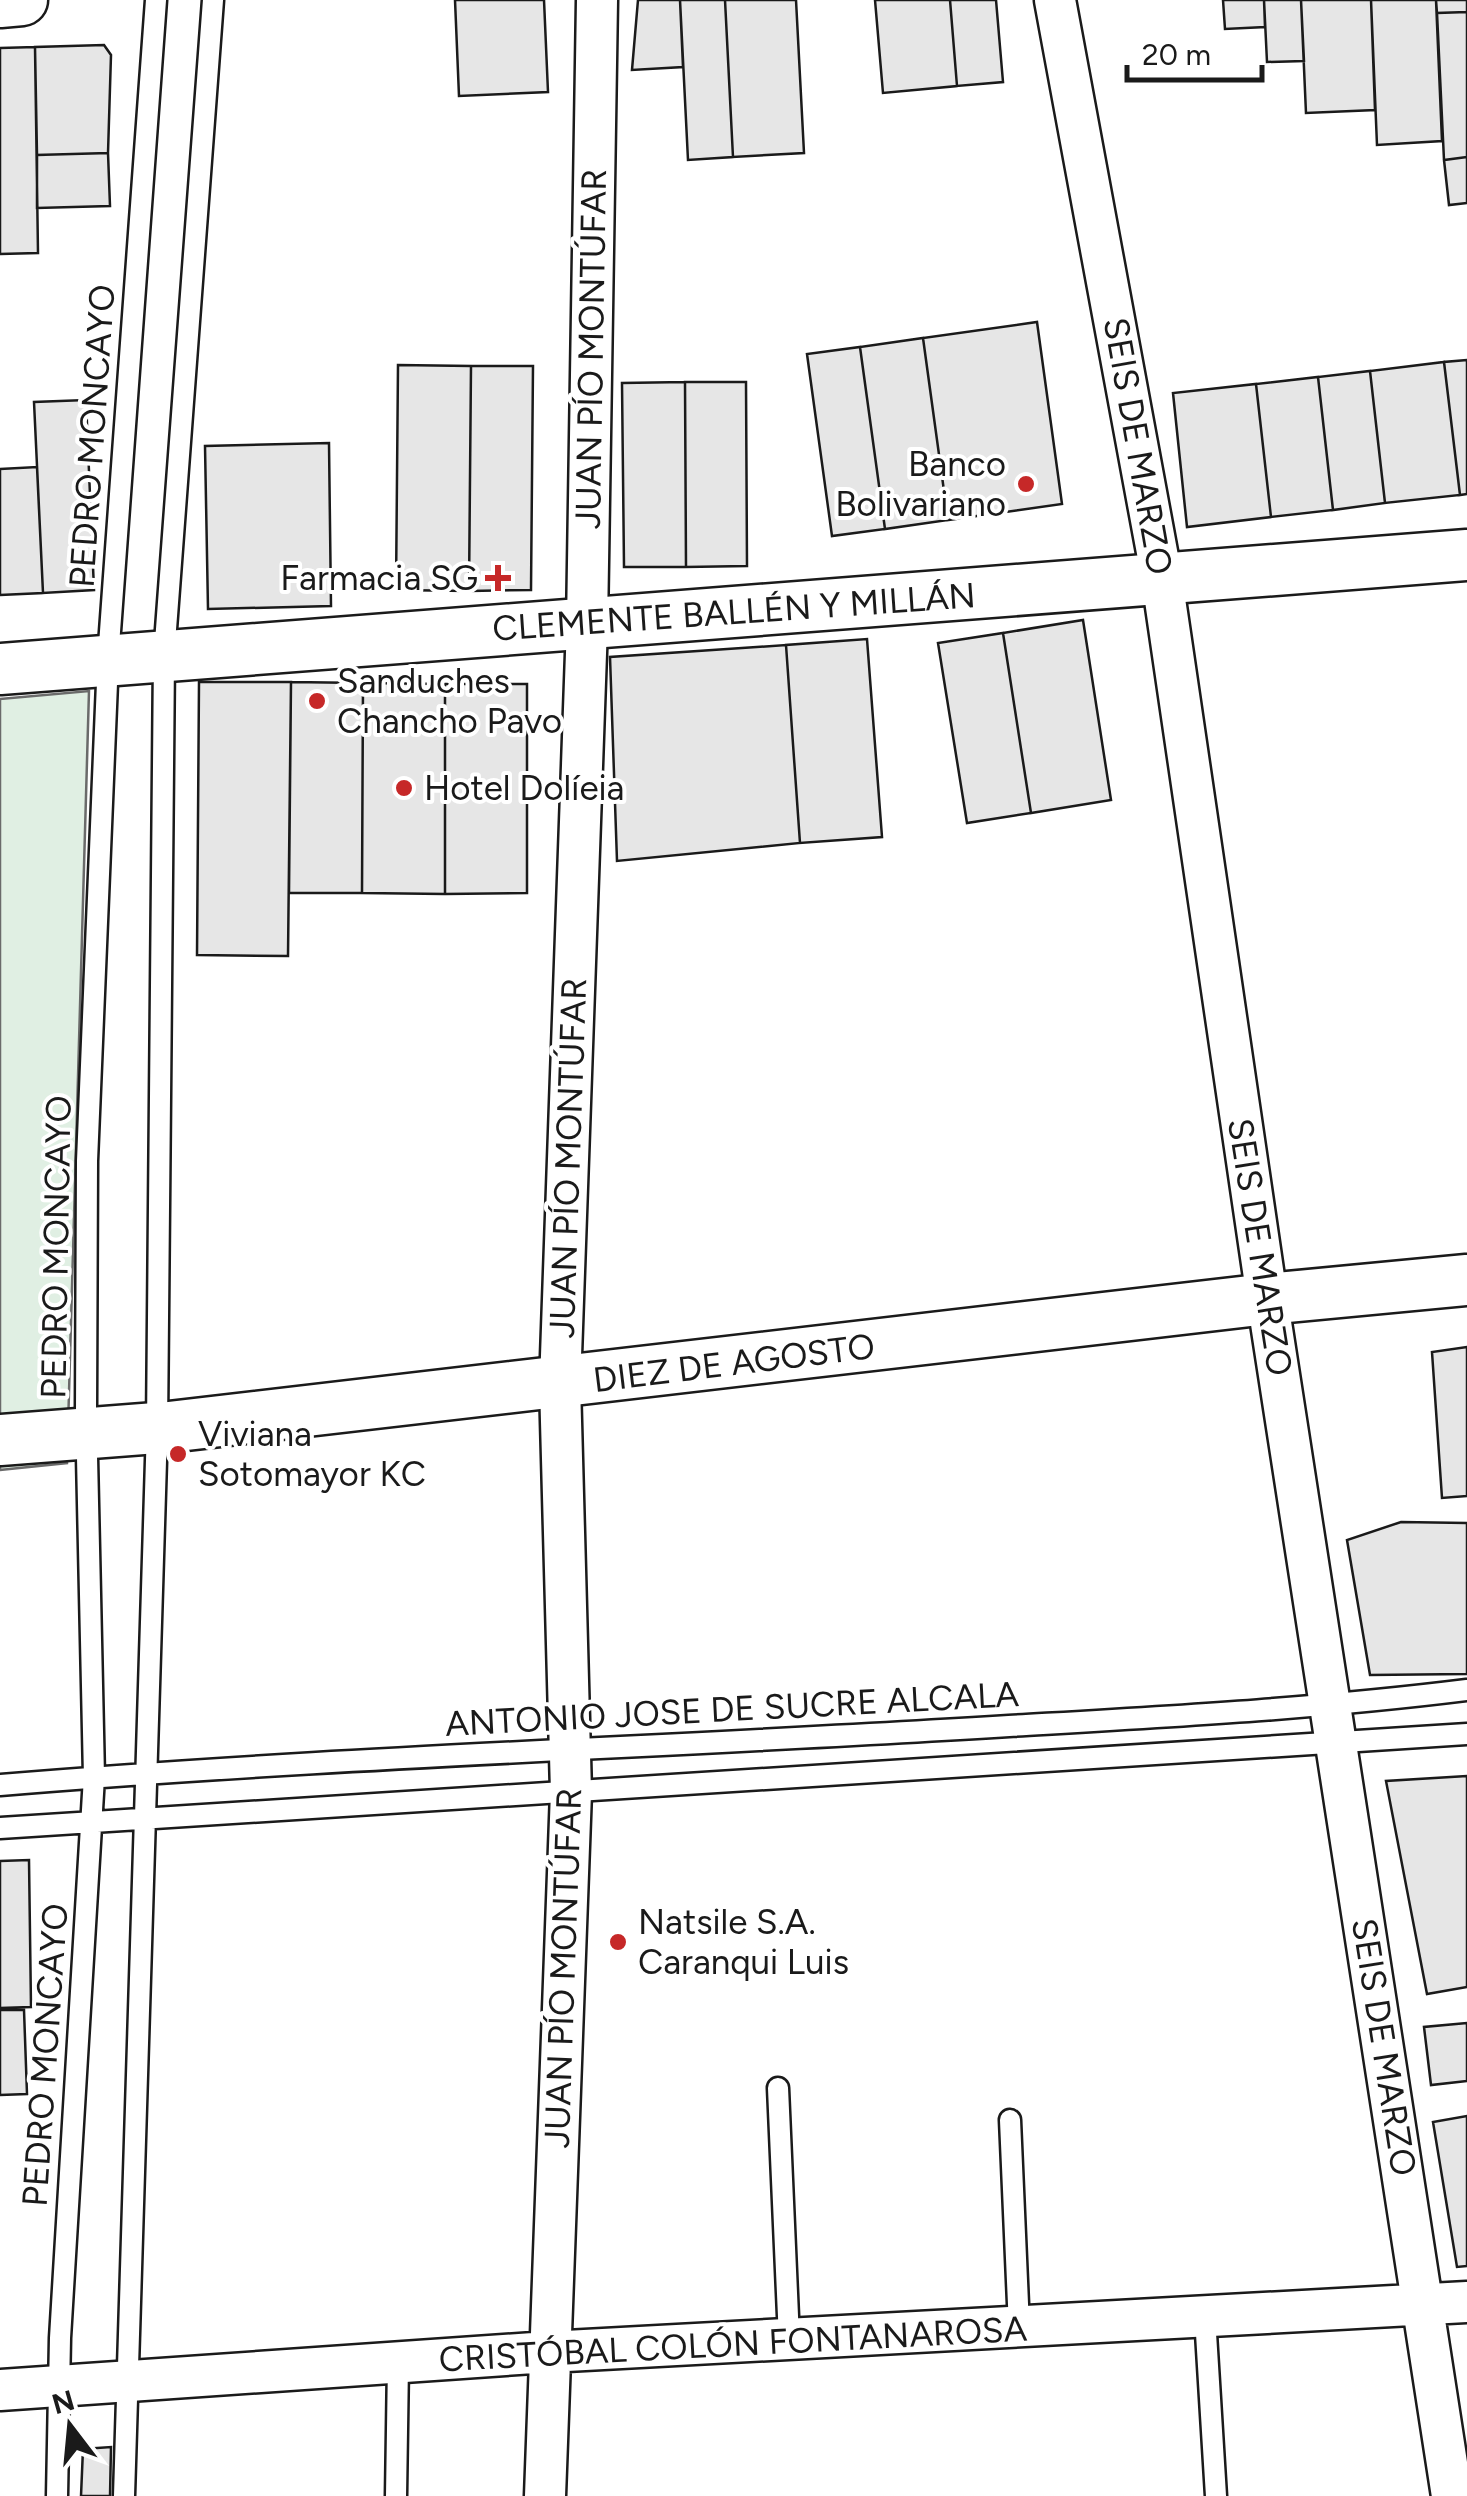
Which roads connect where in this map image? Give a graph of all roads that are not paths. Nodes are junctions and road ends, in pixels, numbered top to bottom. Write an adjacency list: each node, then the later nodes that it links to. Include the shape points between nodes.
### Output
1 (22, 0): 6 (street)
2 (156, 0): 11 (lane, PEDRO MONCAYO)
3 (213, 0): 10 (lane)
4 (597, 0): 9 (street, JUAN PÍO MONTÚFAR)
5 (1055, 0): 8 (street, SEIS DE MARZO)
6 (0, 2)
7 (1467, 555): 8 (street, CLEMENTE BALLÉN Y MILLÁN)
8 (1162, 579): 9 (street, CLEMENTE BALLÉN Y MILLÁN); 14 (street, SEIS DE MARZO)
9 (587, 624): 10 (street, CLEMENTE BALLÉN Y MILLÁN); 15 (street, JUAN PÍO MONTÚFAR)
10 (164, 656): 11 (street, CLEMENTE BALLÉN Y MILLÁN); 16 (lane)
11 (108, 660): 12 (street, CLEMENTE BALLÉN Y MILLÁN); 17 (lane, PEDRO MONCAYO, via 87,1162)
12 (0, 669)
13 (1467, 1280): 14 (street, DIEZ DE AGOSTO)
14 (1268, 1299): 15 (street, DIEZ DE AGOSTO); 20 (street, SEIS DE MARZO)
15 (560, 1384): 16 (street, DIEZ DE AGOSTO); 23 (street, JUAN PÍO MONTÚFAR)
16 (157, 1428): 17 (street, DIEZ DE AGOSTO); 22 (lane)
17 (86, 1431): 18 (street, DIEZ DE AGOSTO); 24 (lane, PEDRO MONCAYO)
18 (0, 1440)
19 (1467, 1690): 20 (lane, ANTONIO JOSE DE SUCRE ALCALA)
20 (1335, 1725): 21 (lane, ANTONIO JOSE DE SUCRE ALCALA); 23 (lane, ANTONIO JOSE DE SUCRE ALCALA); 23 (lane, ANTONIO JOSE DE SUCRE ALCALA); 32 (street, SEIS DE MARZO)
21 (1467, 1734)
22 (146, 1771): 23 (lane, ANTONIO JOSE DE SUCRE ALCALA); 24 (lane, ANTONIO JOSE DE SUCRE ALCALA); 26 (lane)
23 (571, 1772): 26 (lane, ANTONIO JOSE DE SUCRE ALCALA); 36 (street, JUAN PÍO MONTÚFAR)
24 (94, 1777): 25 (lane, ANTONIO JOSE DE SUCRE ALCALA); 27 (lane, PEDRO MONCAYO)
25 (0, 1785)
26 (146, 1819): 27 (lane, ANTONIO JOSE DE SUCRE ALCALA); 38 (lane)
27 (92, 1822): 28 (lane, ANTONIO JOSE DE SUCRE ALCALA); 39 (lane, PEDRO MONCAYO)
28 (0, 1828)
29 (778, 2088): 35 (lane)
30 (1010, 2120): 34 (lane)
31 (1467, 2302): 32 (street, CRISTÓBAL COLÓN FONTANAROSA)
32 (1423, 2305): 33 (street, CRISTÓBAL COLÓN FONTANAROSA); 46 (street, SEIS DE MARZO)
33 (1205, 2317): 34 (street, CRISTÓBAL COLÓN FONTANAROSA); 45 (lane)
34 (1019, 2328): 35 (street, CRISTÓBAL COLÓN FONTANAROSA)
35 (790, 2339): 36 (street, CRISTÓBAL COLÓN FONTANAROSA)
36 (548, 2352): 37 (street, CRISTÓBAL COLÓN FONTANAROSA); 44 (street, JUAN PÍO MONTÚFAR)
37 (398, 2363): 38 (street, CRISTÓBAL COLÓN FONTANAROSA); 43 (lane)
38 (125, 2384): 39 (street, CRISTÓBAL COLÓN FONTANAROSA); 42 (lane)
39 (60, 2386): 40 (street, CRISTÓBAL COLÓN FONTANAROSA); 41 (lane, PEDRO MONCAYO)
40 (0, 2390)
41 (57, 2496)
42 (124, 2496)
43 (396, 2496)
44 (544, 2496)
45 (1216, 2496)
46 (1452, 2496)

